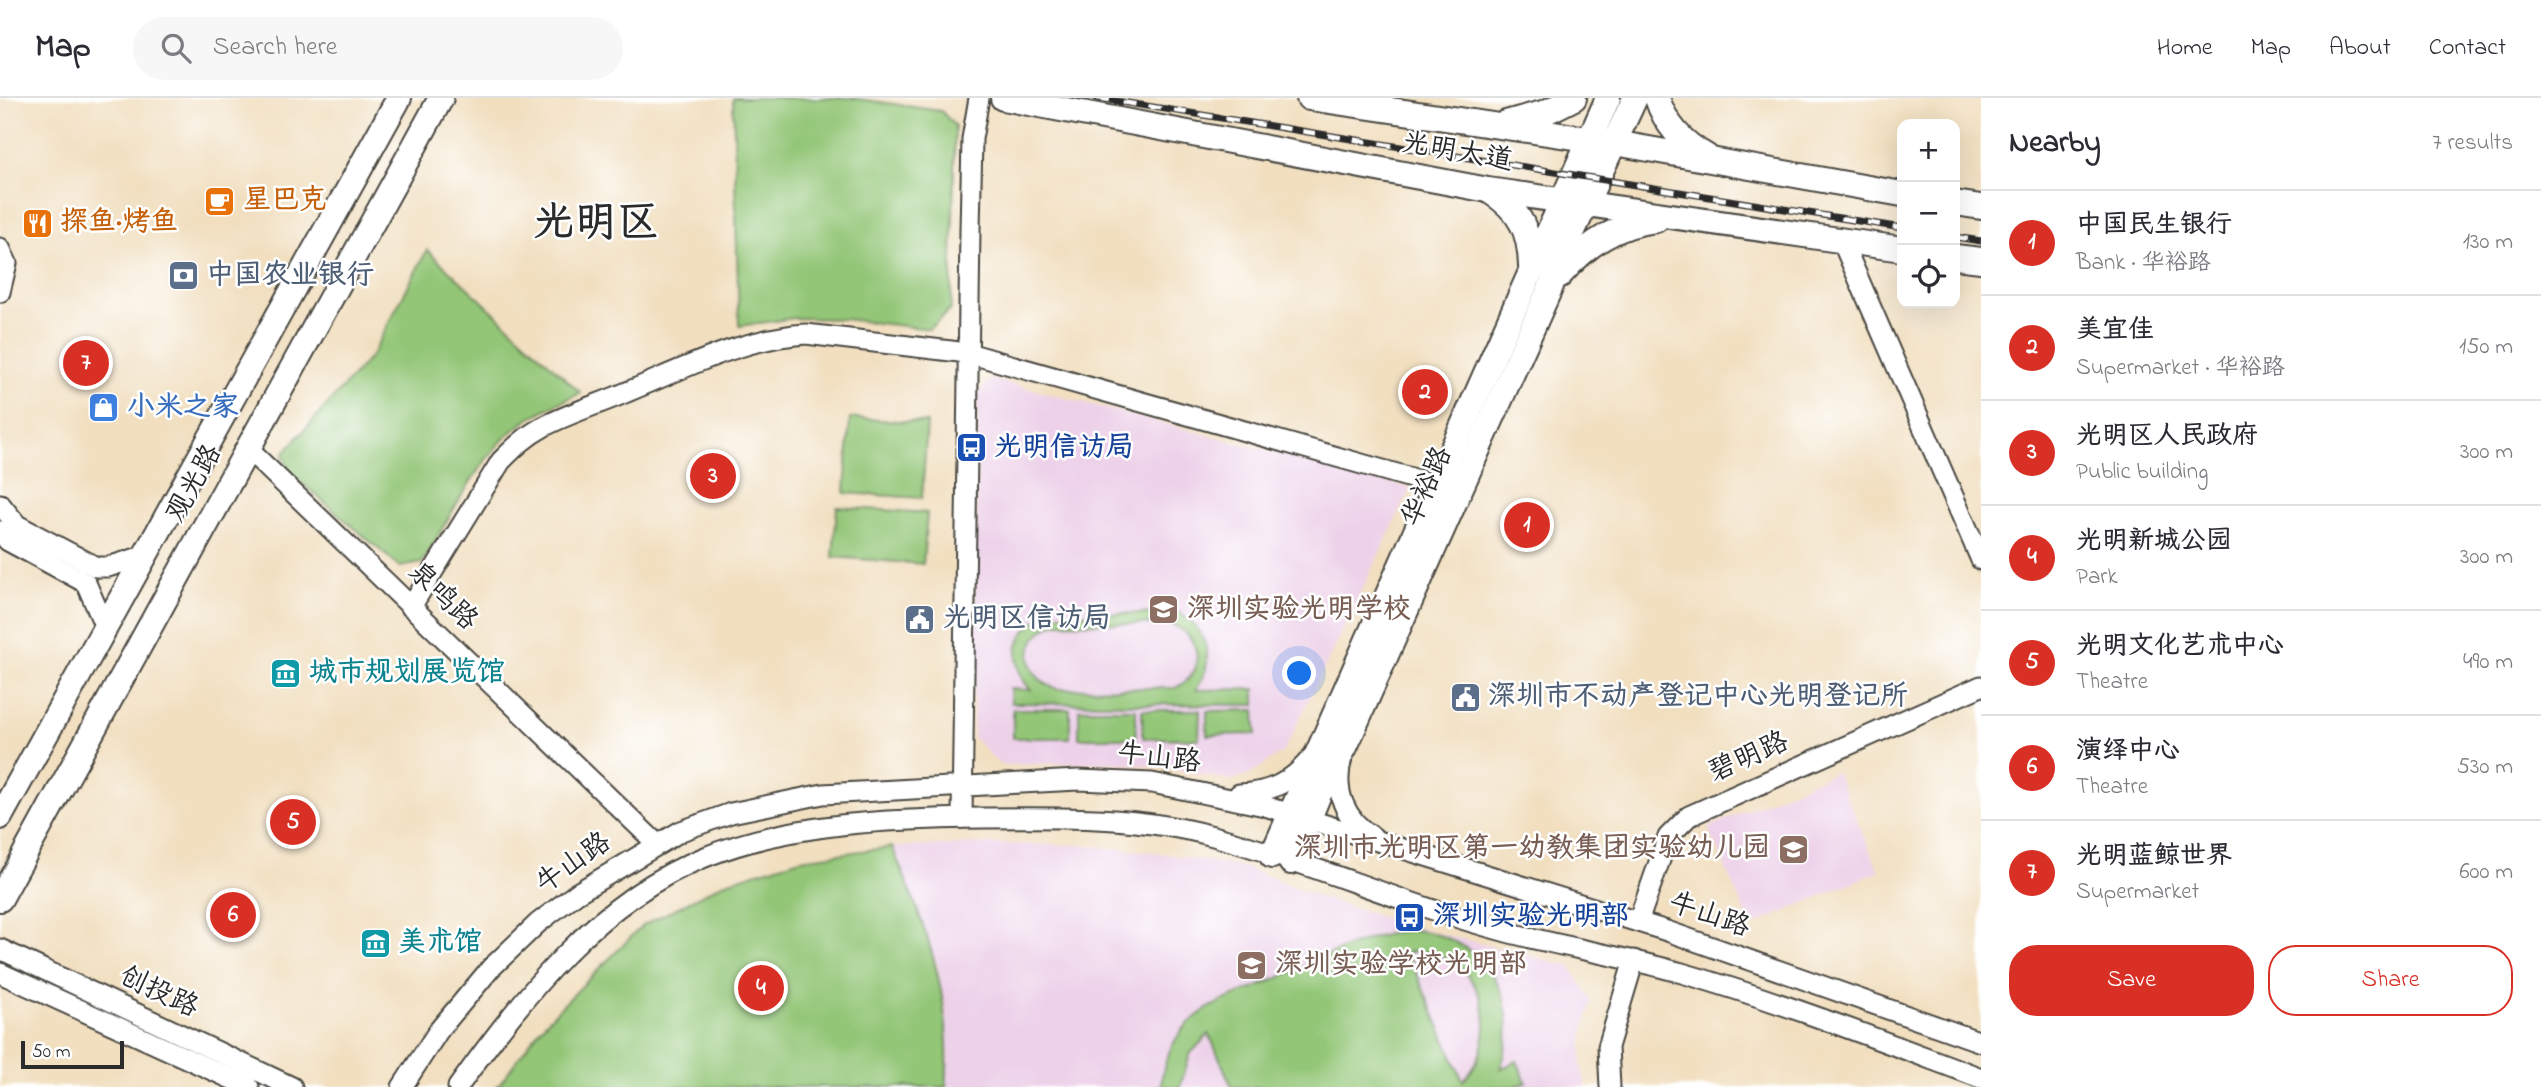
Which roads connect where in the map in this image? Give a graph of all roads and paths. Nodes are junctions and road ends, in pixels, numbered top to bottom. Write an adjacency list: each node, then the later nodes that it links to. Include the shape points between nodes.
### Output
1 (399, 98): 33 (main road, 观光路)
2 (441, 98): 29 (main road, 观光路)
3 (979, 98): 28 (street, via 972,139)
4 (1003, 98): 14 (main road, 光明大道)
5 (1310, 98): 10 (main road, 光明大道)
6 (1574, 98): 10 (main road, via 1530,118)
7 (1608, 98): 11 (main road, 华裕路)
8 (1635, 98): 12 (main road, 华裕路)
9 (1657, 98): 13 (main road, via 1679,136 1699,152)
10 (1495, 125): 11 (main road, 光明大道)
11 (1590, 139): 12 (main road, 光明大道); 16 (main road, 华裕路)
12 (1615, 143): 13 (main road, 光明大道); 16 (main road, 华裕路)
13 (1723, 162): 15 (main road, 光明大道)
14 (1488, 190): 16 (main road, 光明大道); 25 (main road, via 1525,224)
15 (1897, 193)
16 (1573, 203): 19 (main road, 光明大道); 25 (main road, 华裕路); 26 (main road, 华裕路)
17 (1960, 204): 18 (main road)
18 (1981, 207)
19 (1677, 218): 20 (main road, 光明大道); 26 (main road, via 1614,231 1575,258)
20 (1842, 241): 22 (main road, 光明大道); 34 (street)
21 (0, 248): 27 (street, via 7,263)
22 (1897, 248)
23 (1960, 258): 24 (main road)
24 (1981, 260)
25 (1531, 269): 30 (main road, 华裕路)
26 (1551, 286): 38 (main road, 华裕路)
27 (0, 292)
28 (968, 353): 30 (street); 35 (street, via 780,335 544,427 519,442 501,461); 39 (street)
29 (248, 449): 35 (street, 泉鸣路); 47 (main road, 观光路)
30 (1436, 485): 38 (main road, 华裕路)
31 (0, 504): 33 (street, via 17,525 96,567)
32 (0, 531): 36 (street, via 8,541 86,583)
33 (144, 556): 36 (main road, 观光路)
34 (1981, 560)
35 (411, 607): 44 (street, 泉鸣路)
36 (104, 627): 41 (main road, 观光路)
37 (1981, 686): 48 (street, 碧明路, via 1680,822 1668,838)
38 (1334, 743): 40 (street, via 1282,785 1253,793); 42 (main road, 华裕路); 45 (street, via 1343,806 1359,827)
39 (962, 785): 40 (street, 牛山路, via 1124,781); 43 (street); 44 (street, 牛山路, via 778,801 730,813)
40 (1212, 793): 42 (street, 牛山路)
41 (0, 817)
42 (1299, 817): 45 (street, 牛山路); 46 (main road, 华裕路)
43 (962, 818): 46 (street, via 1153,824 1219,838); 57 (street, via 854,824 791,834 705,857 658,881 622,906 529,992)
44 (657, 844): 56 (street, 牛山路, via 538,923 490,969 439,1030)
45 (1386, 845): 48 (street, 牛山路)
46 (1281, 859): 50 (street, via 1502,931)
47 (0, 899)
48 (1638, 922): 52 (street, 牛山路)
49 (0, 949): 55 (street, 创投路)
50 (1634, 960): 53 (street, via 1775,1002); 58 (street, via 1608,1047)
51 (0, 973): 54 (street, 创投路)
52 (1981, 1042)
53 (1981, 1078)
54 (249, 1087)
55 (292, 1087)
56 (402, 1087)
57 (458, 1087)
58 (1610, 1087)

